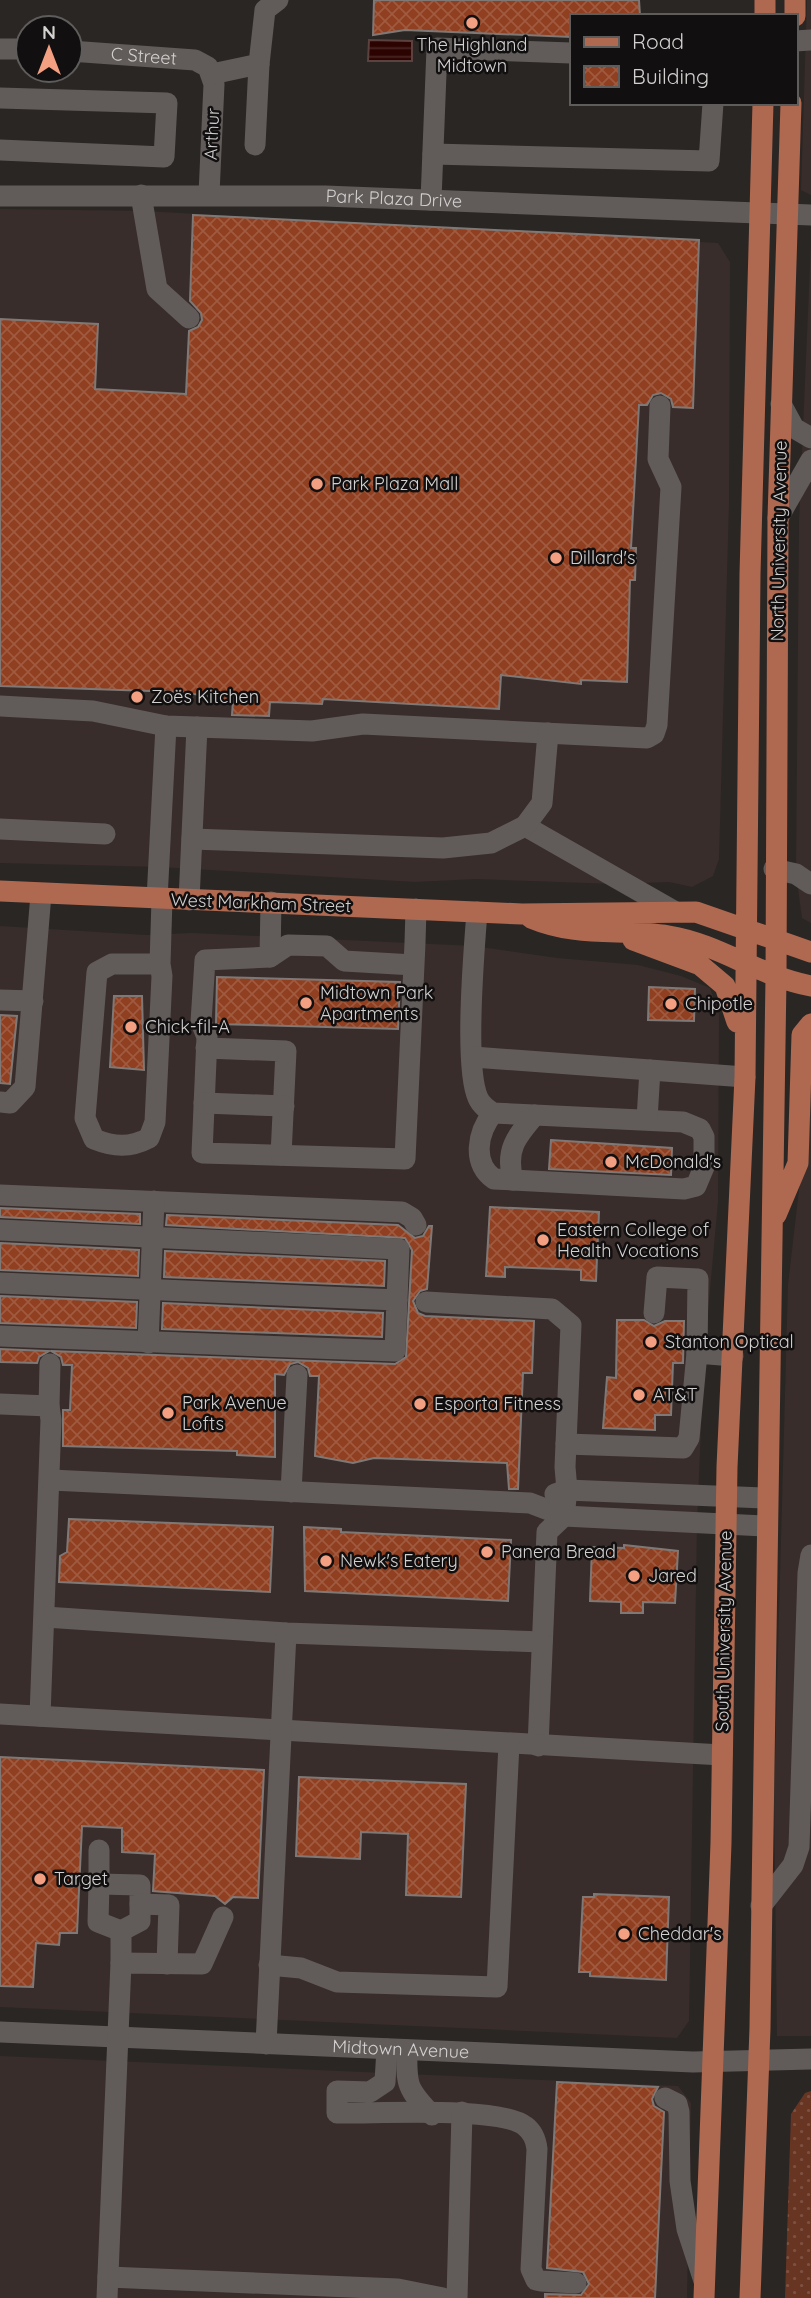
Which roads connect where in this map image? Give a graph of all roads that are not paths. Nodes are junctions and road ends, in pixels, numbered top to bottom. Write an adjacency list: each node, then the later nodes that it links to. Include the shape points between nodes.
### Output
1 (278, 0): 4 (street, via 265,10)
2 (84, 52): 5 (street, C Street, via 195,60)
3 (570, 53): 12 (street, via 437,48)
4 (259, 64): 5 (street); 10 (street)
5 (212, 74): 13 (street, Arthur)
6 (0, 98): 11 (street, via 167,103 164,157)
7 (713, 105): 12 (street, via 709,161)
8 (763, 105): 17 (main road, North University Avenue)
9 (791, 105): 18 (main road, North University Avenue)
10 (255, 145)
11 (0, 150)
12 (433, 154): 16 (street)
13 (209, 194): 14 (street, Park Plaza Drive); 16 (street, Park Plaza Drive)
14 (141, 195): 15 (street, Park Plaza Drive); 20 (street, via 157,289)
15 (0, 196)
16 (431, 200): 17 (street, Park Plaza Drive)
17 (760, 214): 18 (street, Park Plaza Drive); 45 (main road, North University Avenue)
18 (786, 215): 19 (street); 21 (main road, North University Avenue)
19 (811, 215)
20 (190, 318)
21 (781, 404): 23 (street, via 794,428); 25 (main road, North University Avenue)
22 (660, 406): 29 (street, via 658,459 671,487 654,734 647,738)
23 (811, 438)
24 (811, 460): 25 (street)
25 (778, 518): 34 (main road, North University Avenue)
26 (0, 706): 27 (street, via 93,711)
27 (166, 726): 28 (street); 38 (street)
28 (197, 727): 29 (street, via 312,732 363,724); 33 (street)
29 (548, 733): 30 (street, via 542,803)
30 (525, 826): 33 (street, via 491,843 458,849); 42 (street)
31 (0, 829): 32 (street)
32 (105, 834)
33 (192, 839): 39 (street)
34 (774, 869): 35 (street, via 796,874); 47 (main road, North University Avenue)
35 (811, 884)
36 (0, 891): 37 (main road, West Markham Street)
37 (41, 894): 38 (main road, West Markham Street); 56 (street)
38 (155, 899): 39 (main road, West Markham Street); 50 (street)
39 (189, 900): 40 (main road, West Markham Street)
40 (271, 902): 41 (main road, West Markham Street); 49 (street)
41 (416, 909): 43 (main road, West Markham Street); 51 (street)
42 (674, 911): 44 (main road, West Markham Street); 45 (main road, West Markham Street, via 696,912)
43 (477, 912): 44 (main road, West Markham Street); 59 (street)
44 (522, 914): 46 (main road, West Markham Street, via 558,929)
45 (744, 929): 47 (main road, West Markham Street); 52 (main road, North University Avenue)
46 (612, 933): 52 (main road, West Markham Street, via 680,939 724,953); 60 (main road, via 700,965 725,986 733,1004)
47 (775, 940): 48 (main road, West Markham Street); 53 (main road, North University Avenue)
48 (811, 952)
49 (270, 957): 51 (street, via 288,945 327,946 344,961); 58 (street, via 205,960 201,1021)
50 (152, 963): 50 (street, via 102,967 94,982 85,1118 94,1139 110,1146 134,1145 149,1138 155,1122 162,976)
51 (414, 965): 68 (street, via 405,1158)
52 (744, 965): 53 (main road, West Markham Street); 60 (main road, South University Avenue)
53 (776, 978): 54 (main road, West Markham Street); 73 (main road)
54 (811, 986)
55 (0, 1000): 56 (street)
56 (33, 1002): 62 (street, via 25,1087 10,1102)
57 (811, 1024): 73 (main road, via 802,1035 798,1163)
58 (206, 1048): 63 (street); 64 (street, via 286,1051)
59 (473, 1056): 61 (street); 65 (street, via 478,1098)
60 (745, 1068): 61 (street); 84 (main road, South University Avenue)
61 (650, 1070): 67 (street)
62 (0, 1102)
63 (204, 1103): 64 (street); 68 (street, via 202,1153)
64 (284, 1106): 68 (street)
65 (494, 1113): 66 (street); 69 (street, via 484,1124 479,1157 484,1172 494,1179)
66 (535, 1115): 67 (street); 69 (street, via 509,1150)
67 (647, 1119): 69 (street, via 683,1122 699,1129 704,1137 704,1167 696,1186)
68 (281, 1155)
69 (513, 1180)
70 (0, 1195): 71 (street)
71 (154, 1201): 72 (street, via 402,1212); 75 (street)
72 (416, 1225)
73 (771, 1226): 94 (main road)
74 (0, 1230): 75 (street)
75 (153, 1237): 77 (street); 78 (street, via 399,1249)
76 (0, 1283): 77 (street)
77 (150, 1290): 78 (street); 82 (street)
78 (397, 1300): 82 (street, via 395,1351)
79 (426, 1302): 89 (street, via 552,1309 561,1314 571,1325)
80 (654, 1313): 83 (street, via 657,1278 698,1279)
81 (0, 1336): 82 (street)
82 (148, 1343)
83 (697, 1353): 84 (street); 89 (street, via 689,1438 683,1448)
84 (733, 1356): 93 (main road, South University Avenue)
85 (50, 1364): 88 (street)
86 (297, 1375): 92 (street)
87 (0, 1404): 88 (street)
88 (49, 1406): 90 (street)
89 (566, 1444): 91 (street)
90 (51, 1480): 92 (street); 100 (street)
91 (567, 1490): 93 (street); 95 (street); 96 (street)
92 (291, 1492): 95 (street)
93 (726, 1496): 94 (street); 97 (main road, South University Avenue)
94 (766, 1498): 98 (main road)
95 (530, 1503): 96 (street)
96 (564, 1516): 97 (street); 102 (street, via 547,1531)
97 (726, 1525): 98 (street); 108 (main road, South University Avenue)
98 (766, 1525): 112 (main road)
99 (811, 1555): 112 (street, via 799,1847 793,1865)
100 (45, 1617): 101 (street); 104 (street)
101 (286, 1633): 102 (street); 105 (street)
102 (542, 1642): 107 (street)
103 (0, 1714): 104 (street)
104 (40, 1716): 105 (street)
105 (281, 1729): 106 (street); 117 (street)
106 (509, 1744): 107 (street); 117 (street, via 496,1987 337,1982 301,1968)
107 (538, 1745): 108 (street)
108 (722, 1755): 124 (main road, South University Avenue)
109 (99, 1850): 110 (street)
110 (99, 1884): 111 (street, via 140,1885); 114 (street, via 98,1922)
111 (140, 1904): 114 (street, via 140,1921); 116 (street, via 169,1905)
112 (761, 1906): 123 (main road)
113 (223, 1917): 116 (street, via 202,1964)
114 (121, 1931): 115 (street)
115 (121, 1963): 116 (street); 119 (street)
116 (167, 1964)
117 (269, 1965): 120 (street)
118 (0, 2032): 119 (street, Midtown Avenue)
119 (120, 2037): 120 (street, Midtown Avenue); 129 (street)
120 (266, 2044): 121 (street, Midtown Avenue)
121 (397, 2050): 124 (street, Midtown Avenue); 127 (street, via 411,2093); 127 (street, via 386,2082 370,2092 337,2091 337,2113)
122 (811, 2059): 123 (street, Midtown Avenue)
123 (760, 2061): 124 (street, Midtown Avenue); 133 (main road)
124 (713, 2063): 130 (main road, South University Avenue)
125 (665, 2098): 130 (street, via 672,2100 679,2112 680,2181)
126 (462, 2112): 127 (street); 128 (street, via 524,2124 533,2134 537,2150 531,2269 536,2280); 132 (street)
127 (432, 2115)
128 (576, 2283)
129 (108, 2287): 131 (street, via 398,2289)
130 (704, 2290)
131 (443, 2298)
132 (457, 2298)
133 (750, 2298)

